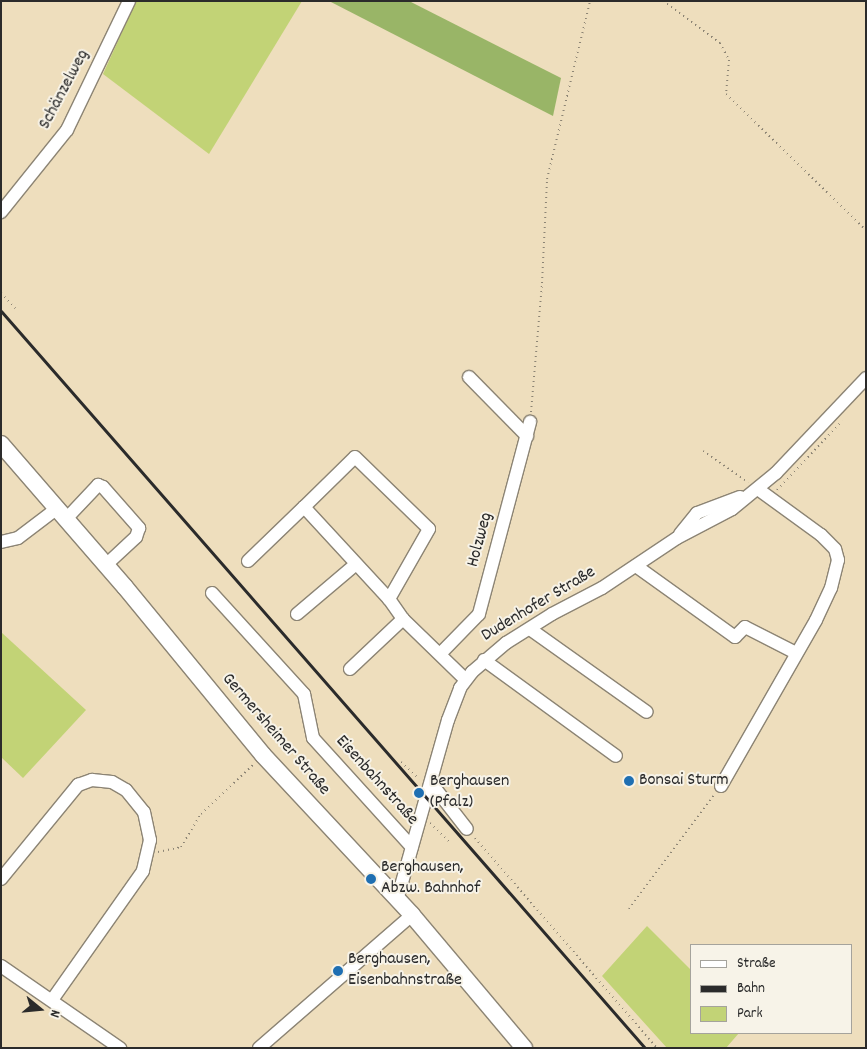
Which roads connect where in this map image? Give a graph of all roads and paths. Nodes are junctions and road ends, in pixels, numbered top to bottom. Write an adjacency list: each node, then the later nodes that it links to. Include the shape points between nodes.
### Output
1 (129, 1): 4 (street, Schänzelweg, via 68,130)
2 (590, 1): 11 (path, via 547,179)
3 (663, 1): 5 (path, via 720,43 729,60 726,94)
4 (1, 212)
5 (866, 230)
6 (1, 293): 7 (path)
7 (15, 308)
8 (470, 378): 12 (street)
9 (866, 378): 15 (street, Dudenhofer Straße)
10 (844, 419): 16 (path, via 807,462)
11 (530, 422): 12 (street, Holzweg)
12 (526, 436): 29 (street, Holzweg, via 479,614)
13 (1, 444): 18 (main road, Germersheimer Straße)
14 (703, 451): 15 (path)
15 (758, 489): 16 (street); 23 (street, Dudenhofer Straße, via 732,509 678,538)
16 (770, 497): 30 (street, via 821,535 834,549 838,560 826,599)
17 (304, 507): 20 (street); 22 (street); 25 (street, via 355,457 430,529)
18 (61, 514): 19 (street, via 18,538); 21 (main road, Germersheimer Straße); 21 (street, via 100,485 139,528 138,534)
19 (1, 542)
20 (248, 561)
21 (106, 565): 35 (main road, Germersheimer Straße)
22 (355, 565): 25 (street); 26 (street)
23 (636, 566): 28 (street, Dudenhofer Straße); 30 (street, via 735,637 745,627)
24 (212, 594): 43 (street, Eisenbahnstraße, via 304,694 313,738)
25 (389, 599): 27 (street)
26 (297, 614)
27 (403, 619): 29 (street); 32 (street)
28 (530, 628): 31 (street, Dudenhofer Straße); 34 (street)
29 (441, 653): 33 (street)
30 (796, 653): 39 (street)
31 (484, 660): 33 (street, Dudenhofer Straße); 36 (street)
32 (350, 669)
33 (465, 679): 38 (street, Dudenhofer Straße, via 448,720)
34 (646, 712)
35 (263, 755): 44 (path, via 201,814 180,847); 46 (main road, Germersheimer Straße)
36 (616, 756)
37 (401, 762): 38 (path, via 415,778)
38 (431, 783): 40 (street, Dudenhofer Straße); 41 (street)
39 (721, 786): 47 (path)
40 (420, 820): 42 (path, via 434,825); 43 (street, Dudenhofer Straße)
41 (467, 829): 56 (path)
42 (450, 842)
43 (412, 847): 46 (street, Dudenhofer Straße)
44 (149, 854): 45 (street, via 149,825 136,801 112,782 92,780 69,793); 50 (street, via 135,886)
45 (1, 879)
46 (397, 900): 48 (main road, Germersheimer Straße)
47 (629, 909)
48 (412, 915): 54 (street); 55 (main road, Germersheimer Straße)
49 (1, 966): 50 (street)
50 (52, 1000): 51 (street)
51 (104, 1036): 52 (street); 53 (street)
52 (98, 1048)
53 (120, 1048)
54 (259, 1048)
55 (524, 1048)
56 (657, 1048)

